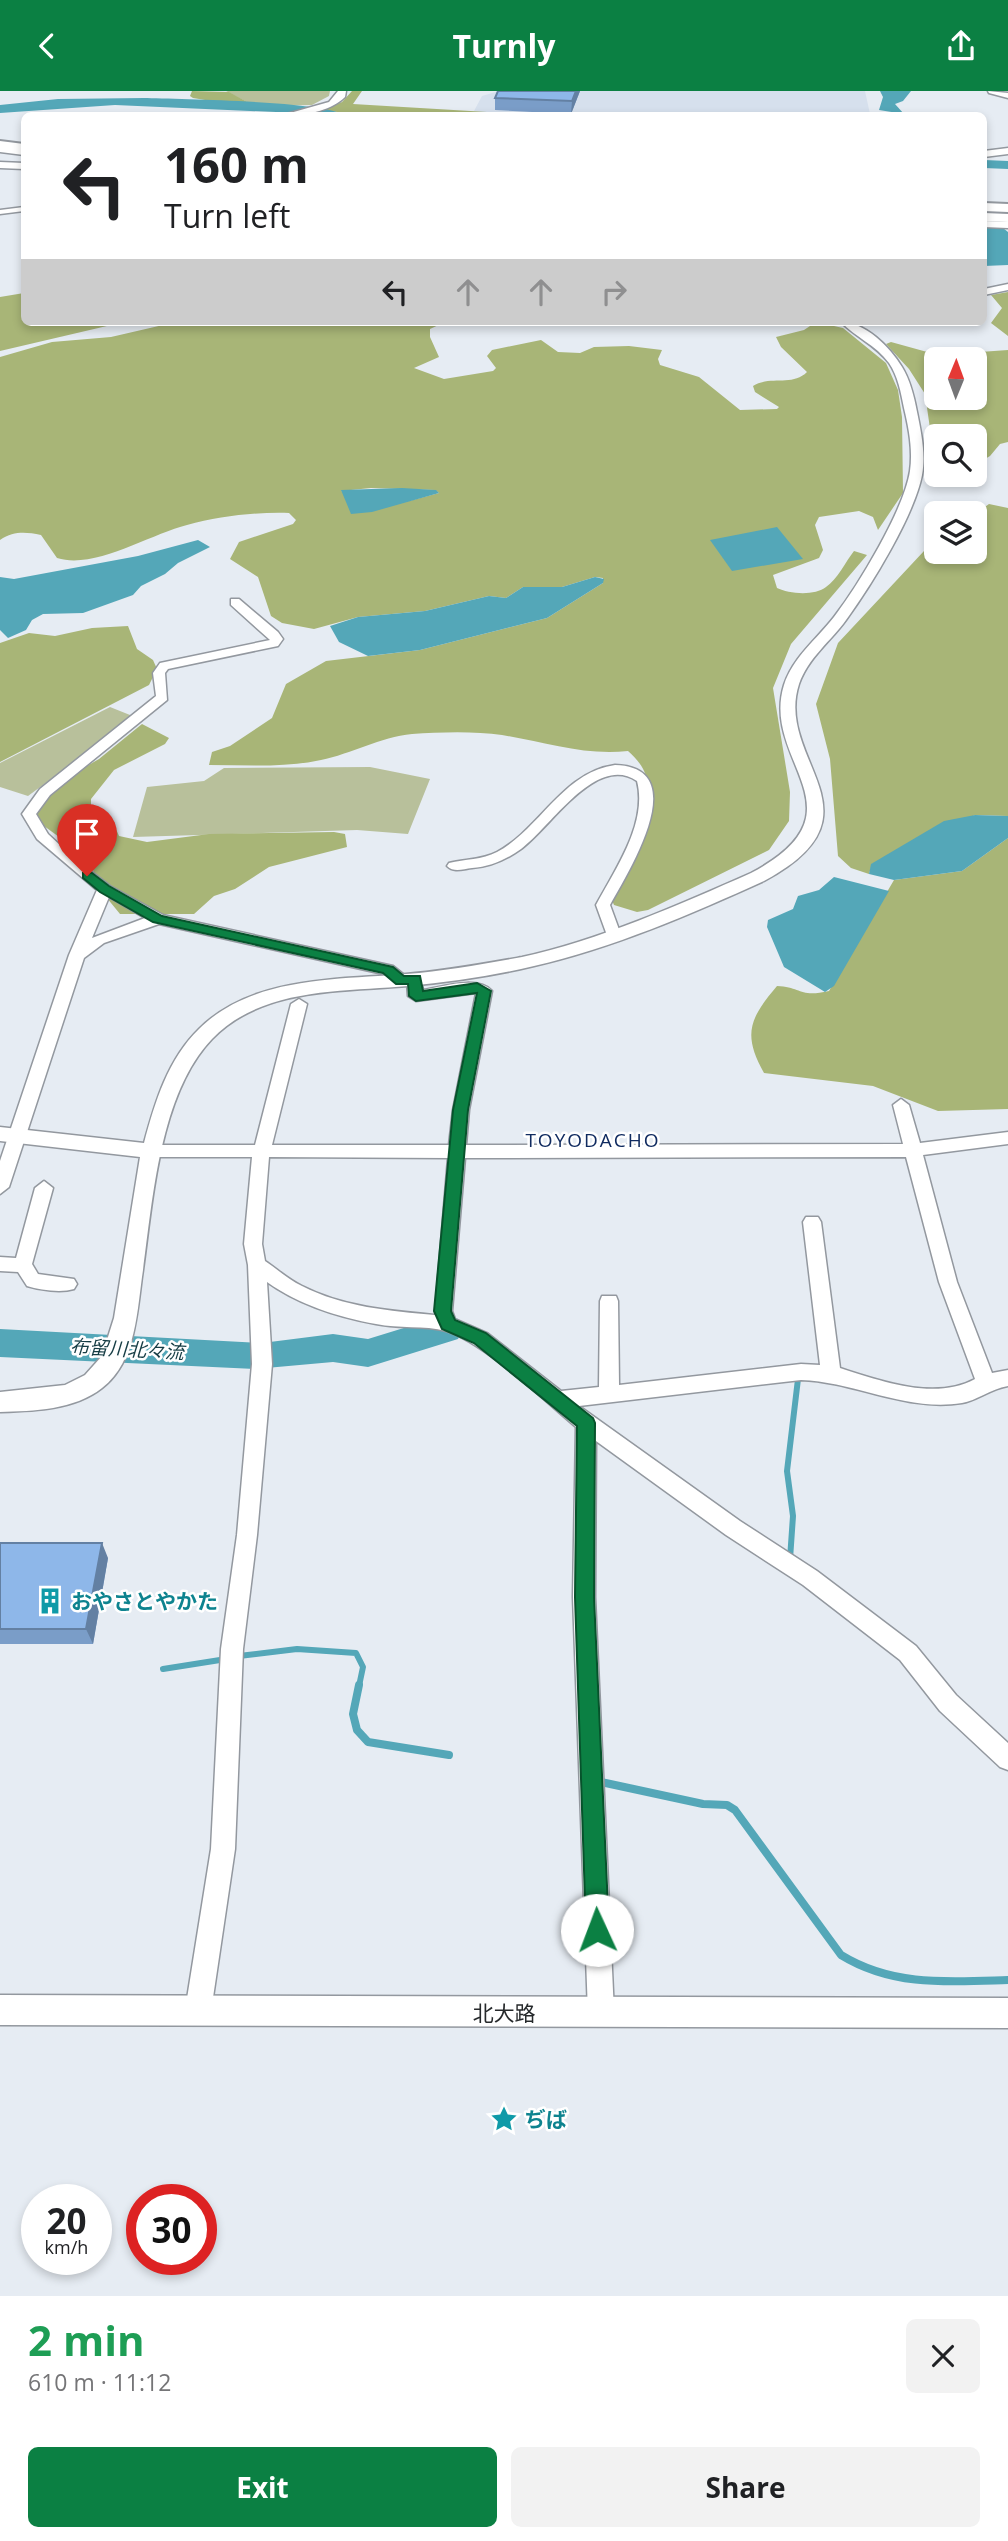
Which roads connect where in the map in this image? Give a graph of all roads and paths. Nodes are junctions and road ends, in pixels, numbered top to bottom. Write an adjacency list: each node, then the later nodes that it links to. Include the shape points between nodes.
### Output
1 (342, 91): 4 (street, via 341,97)
2 (992, 91): 3 (street)
3 (1008, 96)
4 (302, 112)
5 (1008, 151): 6 (street)
6 (987, 154)
7 (0, 155): 8 (highway)
8 (21, 157)
9 (987, 207): 10 (main road)
10 (1008, 208)
11 (21, 209): 12 (street)
12 (0, 212)
13 (987, 215): 14 (highway)
14 (1008, 216)
15 (987, 224): 16 (street)
16 (1008, 225)
17 (1008, 287): 18 (street)
18 (987, 291)
19 (851, 326): 24 (street, via 882,350 901,375 919,456 902,512 844,614 808,655 789,692 788,716 816,811 808,836 776,867)
20 (235, 602): 22 (street, via 274,635 274,643 160,669 163,697 45,792 29,814 42,836)
21 (454, 866): 24 (street, via 475,866 516,847 600,773 622,769 637,773 645,783 647,806 629,857 603,905)
22 (105, 889): 23 (street); 25 (street)
23 (158, 919): 25 (street, via 99,940); 26 (street, via 388,970)
24 (613, 935): 26 (street, via 539,959)
25 (77, 955): 29 (street)
26 (408, 980): 32 (street, via 416,996 477,988 484,991); 34 (street, via 316,986 270,995 236,1011 191,1049 176,1076)
27 (299, 1004): 33 (street)
28 (901, 1105): 31 (street)
29 (5, 1138): 34 (street); 35 (street)
30 (1008, 1138): 31 (street)
31 (913, 1150): 32 (street); 46 (street, via 948,1282)
32 (457, 1151): 33 (street); 43 (street, via 443,1311)
33 (261, 1153): 34 (street); 40 (street, via 253,1244)
34 (150, 1157): 49 (street, via 125,1317 116,1349 103,1372 74,1392 45,1401)
35 (0, 1187)
36 (44, 1188): 39 (street)
37 (812, 1222): 44 (street)
38 (0, 1264): 39 (street)
39 (23, 1265): 41 (street, via 33,1281)
40 (257, 1265): 43 (street, via 294,1291 326,1304 377,1317); 53 (street, via 262,1364 229,1677 223,1849)
41 (68, 1284)
42 (610, 1301): 47 (street)
43 (448, 1324): 48 (street, via 480,1338)
44 (831, 1373): 46 (street, via 882,1390 924,1396 963,1395); 47 (street, via 801,1372)
45 (1008, 1378): 46 (street)
46 (986, 1382)
47 (609, 1393): 48 (street)
48 (558, 1400): 50 (street)
49 (0, 1402)
50 (586, 1423): 51 (street, via 810,1578 908,1653 948,1703); 54 (street, via 584,1597)
51 (1008, 1759)
52 (0, 2010): 53 (street, 北大路)
53 (198, 2011): 54 (street, 北大路)
54 (601, 2013): 55 (street, 北大路)
55 (1008, 2013)

